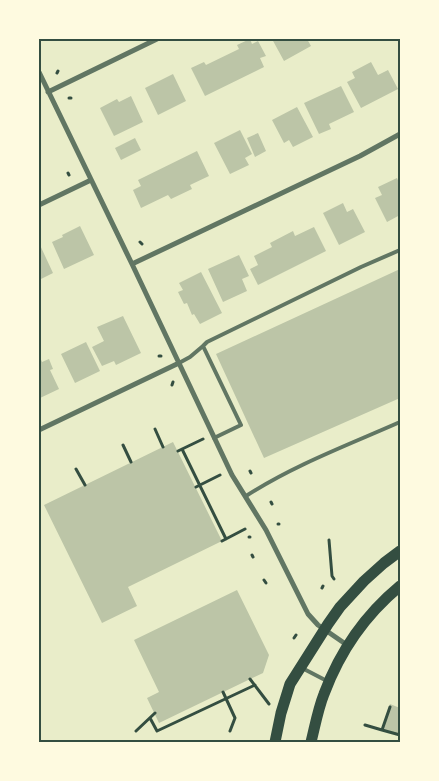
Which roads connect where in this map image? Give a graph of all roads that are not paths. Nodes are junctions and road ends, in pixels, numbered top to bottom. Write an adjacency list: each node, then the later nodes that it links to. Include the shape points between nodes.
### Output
1 (157, 39): 3 (street)
2 (39, 72): 3 (street)
3 (48, 92): 5 (street)
4 (400, 134): 8 (street)
5 (91, 180): 6 (street); 8 (street)
6 (39, 205)
7 (400, 250): 9 (lane)
8 (132, 264): 10 (street)
9 (203, 346): 10 (lane); 13 (lane, via 241,426)
10 (179, 363): 12 (street); 13 (street)
11 (400, 422): 14 (lane, via 295,468)
12 (39, 430)
13 (214, 438): 14 (street)
14 (246, 496): 17 (street, via 305,609)
15 (400, 551): 17 (main road, via 374,571)
16 (400, 586): 18 (main road, via 367,618)
17 (324, 630): 18 (street); 19 (main road)
18 (347, 645): 20 (main road)
19 (301, 668): 20 (lane); 21 (main road, via 290,684)
20 (329, 682): 22 (main road)
21 (275, 742)
22 (311, 742)

